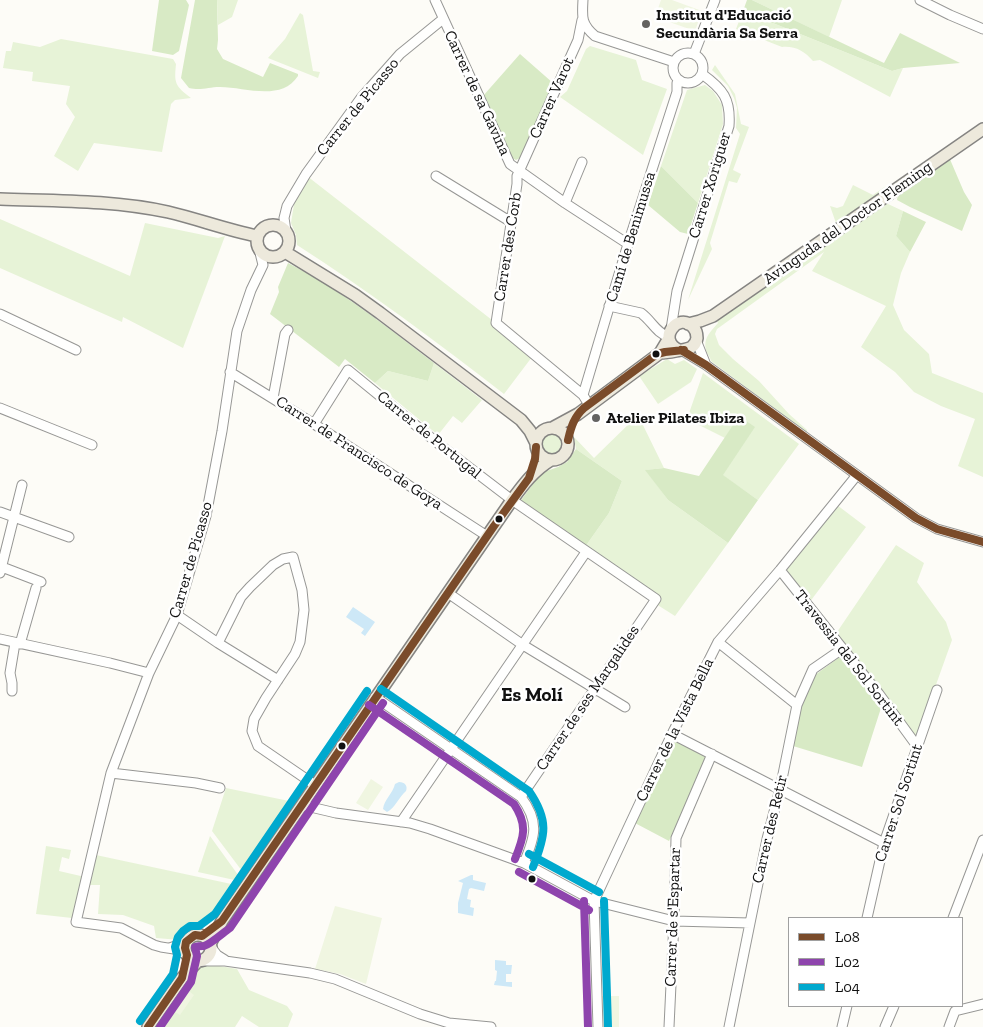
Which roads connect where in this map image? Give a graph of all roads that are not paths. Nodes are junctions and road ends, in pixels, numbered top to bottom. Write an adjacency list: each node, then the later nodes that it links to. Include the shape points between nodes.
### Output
1 (435, 0): 5 (street, Carrer de sa Gavina)
2 (583, 0): 6 (street)
3 (715, 0): 10 (street)
4 (920, 0): 7 (street)
5 (443, 19): 16 (street, Carrer de sa Gavina, via 510,164); 21 (street, Carrer de Picasso, via 400,54 361,98 287,206 284,218)
6 (582, 20): 8 (street); 9 (street)
7 (983, 28)
8 (595, 36): 9 (street, Carrer Varot); 11 (street)
9 (578, 40): 16 (street, Carrer Varot)
10 (694, 54): 11 (street, via 686,53); 12 (street, via 700,58)
11 (674, 62): 13 (street, via 673,68)
12 (702, 74): 13 (street, via 692,82); 26 (street, Carrer Xoriguer, via 726,97 729,126)
13 (679, 80): 23 (street, Camí de Benimussa)
14 (983, 129): 29 (main road, Avinguda del Doctor Fleming)
15 (582, 162): 19 (street)
16 (520, 172): 19 (street, Carrer de sa Gavina); 20 (street, Carrer des Corb)
17 (436, 176): 20 (street)
18 (0, 199): 22 (main road, via 124,205 168,212)
19 (565, 203): 23 (street, Carrer de sa Gavina)
20 (511, 222): 40 (street, Carrer des Corb, via 496,323)
21 (286, 231): 22 (main road, via 270,225 263,228); 25 (main road, via 289,244)
22 (258, 236): 24 (main road)
23 (628, 244): 27 (street, Camí de Benimussa)
24 (259, 249): 25 (main road, via 271,257); 38 (street, Carrer de Picasso, via 262,265 237,331)
25 (285, 252): 43 (main road, via 374,308)
26 (674, 305): 30 (street); 32 (street, Carrer Xoriguer)
27 (609, 306): 32 (street, via 641,313 663,336); 40 (street, Camí de Benimussa)
28 (0, 314): 34 (street)
29 (713, 316): 30 (main road, Avinguda del Doctor Fleming); 33 (main road, Avinguda del Doctor Fleming)
30 (687, 323): 32 (main road, via 679,323); 33 (main road, via 694,328)
31 (288, 330): 39 (street)
32 (670, 335): 35 (main road, via 672,346); 36 (main road)
33 (697, 338): 35 (main road, via 692,347); 37 (street)
34 (76, 350)
35 (680, 350): 36 (main road); 37 (street)
36 (660, 353): 40 (main road)
37 (706, 365): 50 (street)
38 (230, 372): 39 (street, Carrer de Francisco de Goya); 64 (street, Carrer de Picasso, via 206,516)
39 (272, 398): 44 (street, Carrer de Francisco de Goya)
40 (586, 400): 42 (main road)
41 (0, 408): 47 (street)
42 (578, 414): 45 (main road); 46 (main road)
43 (521, 420): 45 (main road); 48 (main road)
44 (314, 424): 53 (street, Carrer de Portugal, via 348,370); 56 (street, Carrer de Francisco de Goya)
45 (550, 428): 46 (main road, via 564,432); 48 (main road, via 539,434)
46 (568, 440): 49 (main road, via 565,455)
47 (92, 445)
48 (536, 445): 49 (main road, via 541,455); 51 (main road)
49 (550, 460): 51 (main road)
50 (857, 475): 58 (street, via 916,518 937,529); 61 (street, Carrer de la Vista Bella)
51 (529, 478): 53 (main road)
52 (22, 485): 55 (street)
53 (512, 500): 56 (main road); 59 (street, Carrer de Portugal)
54 (0, 512): 55 (street)
55 (14, 517): 57 (street); 60 (street)
56 (487, 536): 62 (main road)
57 (69, 537)
58 (983, 542)
59 (586, 552): 63 (street, Carrer de Portugal); 69 (street)
60 (1, 570): 68 (street, via 38,585)
61 (780, 570): 67 (street, Carrer de la Vista Bella); 70 (street, Travessia del Sol Sortint)
62 (448, 593): 69 (street); 76 (main road)
63 (656, 599): 73 (street, Carrer de ses Margalides)
64 (177, 615): 66 (street); 71 (street, Carrer de Picasso)
65 (0, 639): 68 (street)
66 (218, 642): 72 (street); 72 (street, via 241,597 274,565 282,559 294,557 302,590 303,625 295,654)
67 (718, 642): 77 (street); 79 (street, Carrer de la Vista Bella)
68 (18, 643): 71 (street); 75 (street, via 10,672)
69 (522, 645): 73 (street); 81 (street)
70 (842, 648): 77 (street, Carrer des Retir, via 813,669); 80 (street, Travessia del Sol Sortint)
71 (150, 673): 83 (street, Carrer de Picasso)
72 (278, 680): 84 (street, via 254,719 252,732 258,746)
73 (595, 689): 78 (street); 87 (street, Carrer de ses Margalides)
74 (937, 690): 80 (street, Carrer Sol Sortint)
75 (12, 691)
76 (375, 697): 81 (street); 84 (main road)
77 (797, 705): 86 (street, Carrer des Retir)
78 (625, 706)
79 (672, 734): 82 (street); 93 (street, Carrer de la Vista Bella)
80 (917, 746): 91 (street, Carrer Sol Sortint)
81 (451, 750): 87 (street); 89 (street)
82 (712, 754): 86 (street); 96 (street, Carrer de s'Espartar, via 676,838)
83 (111, 773): 85 (street); 99 (street, Carrer de Picasso, via 76,922 121,928 154,945)
84 (315, 785): 88 (main road)
85 (220, 788)
86 (780, 789): 91 (street); 97 (street, Carrer des Retir)
87 (521, 797): 92 (street, via 534,819 532,844)
88 (302, 805): 89 (street); 98 (main road)
89 (401, 822): 92 (street, via 430,829)
90 (983, 840): 95 (street)
91 (884, 844): 94 (street, Carrer Sol Sortint)
92 (524, 864): 93 (street)
93 (594, 901): 96 (street); 108 (street, Carrer de la Vista Bella)
94 (867, 917)
95 (953, 917)
96 (674, 921): 97 (street); 109 (street, Carrer de s'Espartar)
97 (750, 923): 110 (street, Carrer des Retir)
98 (208, 942): 99 (main road, via 195,936 188,939); 100 (main road, via 208,956); 101 (street)
99 (186, 950): 100 (main road, via 192,960); 102 (main road)
100 (200, 961): 101 (street); 102 (main road)
101 (226, 961): 107 (street, via 310,973 449,1023)
102 (182, 978): 106 (main road)
103 (982, 1004): 113 (street, via 955,1011)
104 (847, 1007): 111 (street)
105 (894, 1007): 112 (street)
106 (148, 1027)
107 (491, 1027)
108 (598, 1027)
109 (669, 1027)
110 (729, 1027)
111 (842, 1027)
112 (885, 1027)
113 (950, 1027)

